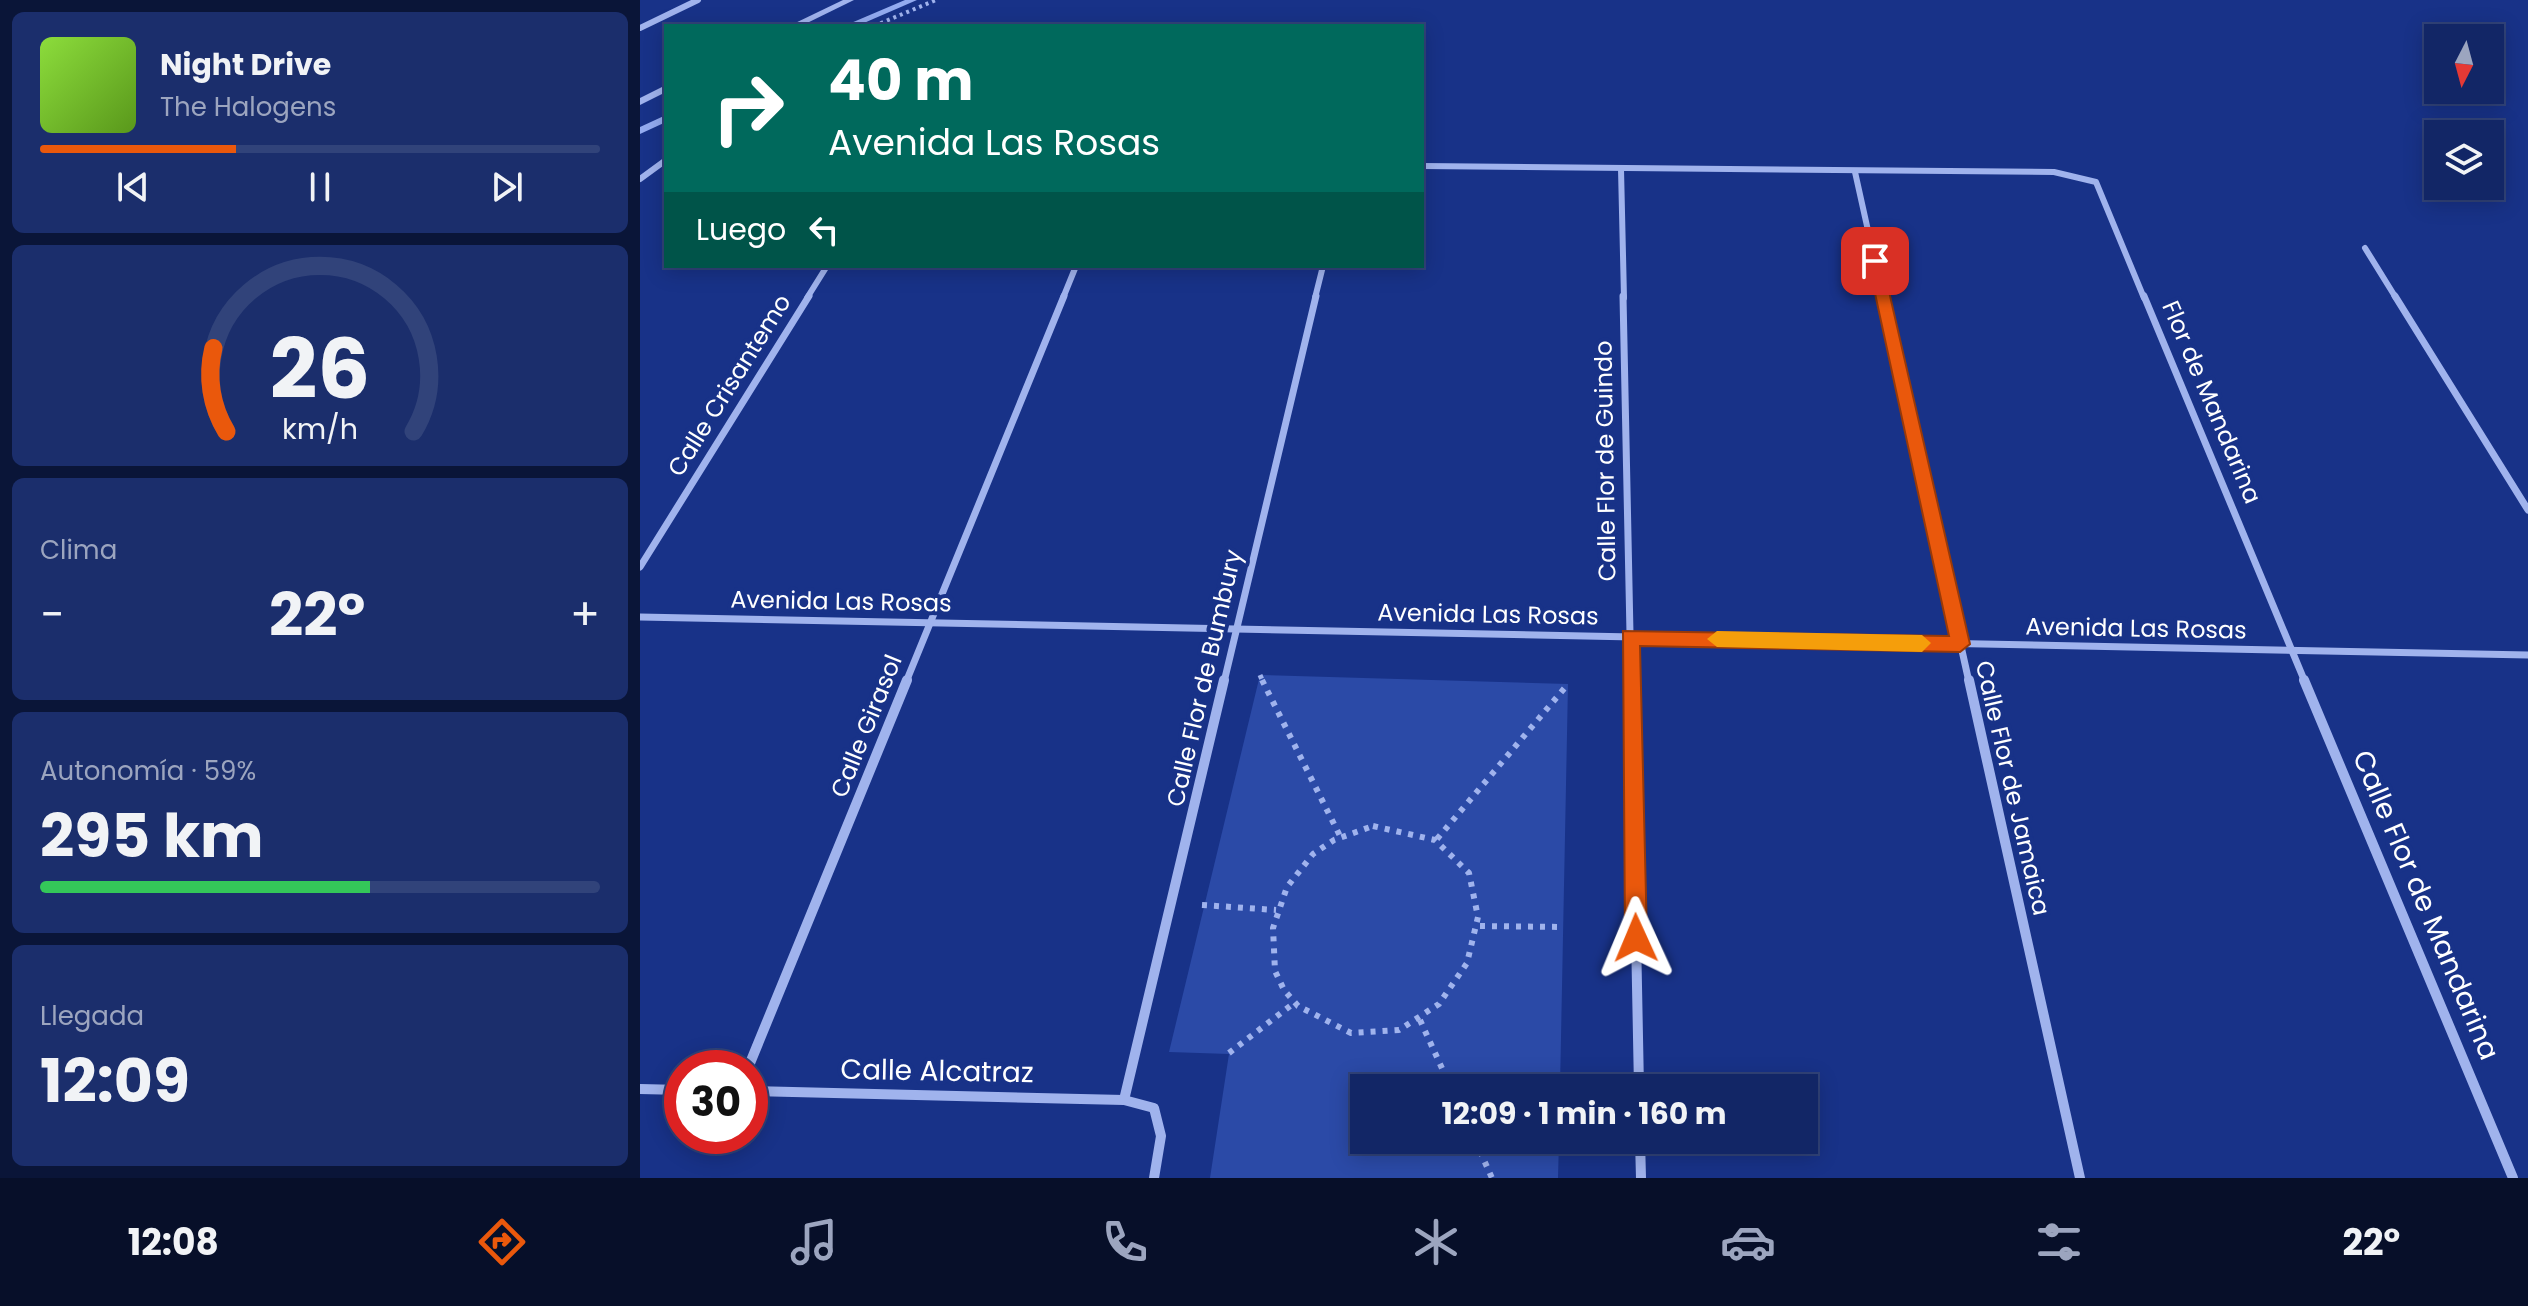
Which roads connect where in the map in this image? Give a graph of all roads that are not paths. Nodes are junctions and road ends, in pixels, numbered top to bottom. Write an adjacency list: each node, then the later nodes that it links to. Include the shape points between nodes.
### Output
1 (698, 0): 4 (street)
2 (850, 0): 3 (street)
3 (798, 24)
4 (640, 28)
5 (664, 89): 6 (street)
6 (640, 102)
7 (664, 161): 11 (street)
8 (1424, 166): 9 (street)
9 (1621, 169): 10 (street); 21 (street, Calle Flor de Guindo)
10 (1855, 172): 22 (street, Calle Flor de Jamaica); 23 (street, Flor de Mandarina, via 2054,172 2083,177 2101,187)
11 (640, 179)
12 (2365, 248): 16 (street)
13 (826, 268): 17 (street, Calle Crisantemo)
14 (1075, 268): 19 (street, Calle Girasol)
15 (1323, 268): 20 (street, Calle Flor de Bumbury)
16 (2528, 510)
17 (640, 567)
18 (640, 617): 19 (street, Avenida Las Rosas)
19 (930, 623): 20 (street, Avenida Las Rosas); 25 (street, Calle Girasol)
20 (1236, 629): 21 (street, Avenida Las Rosas); 30 (street, Calle Flor de Bumbury)
21 (1630, 637): 22 (street, Avenida Las Rosas); 26 (street, Calle Flor de Guindo)
22 (1960, 644): 23 (street, Avenida Las Rosas); 34 (street, Calle Flor de Jamaica)
23 (2294, 651): 24 (street, Avenida Las Rosas); 35 (street, Calle Flor de Mandarina)
24 (2528, 655)
25 (755, 1050)
26 (1639, 1074)
27 (640, 1089): 28 (street)
28 (664, 1090)
29 (768, 1091): 30 (street, Calle Alcatraz)
30 (1124, 1100): 32 (street, via 1154,1108 1161,1136)
31 (1640, 1154): 33 (street)
32 (1154, 1178)
33 (1641, 1178)
34 (2080, 1178)
35 (2513, 1178)

